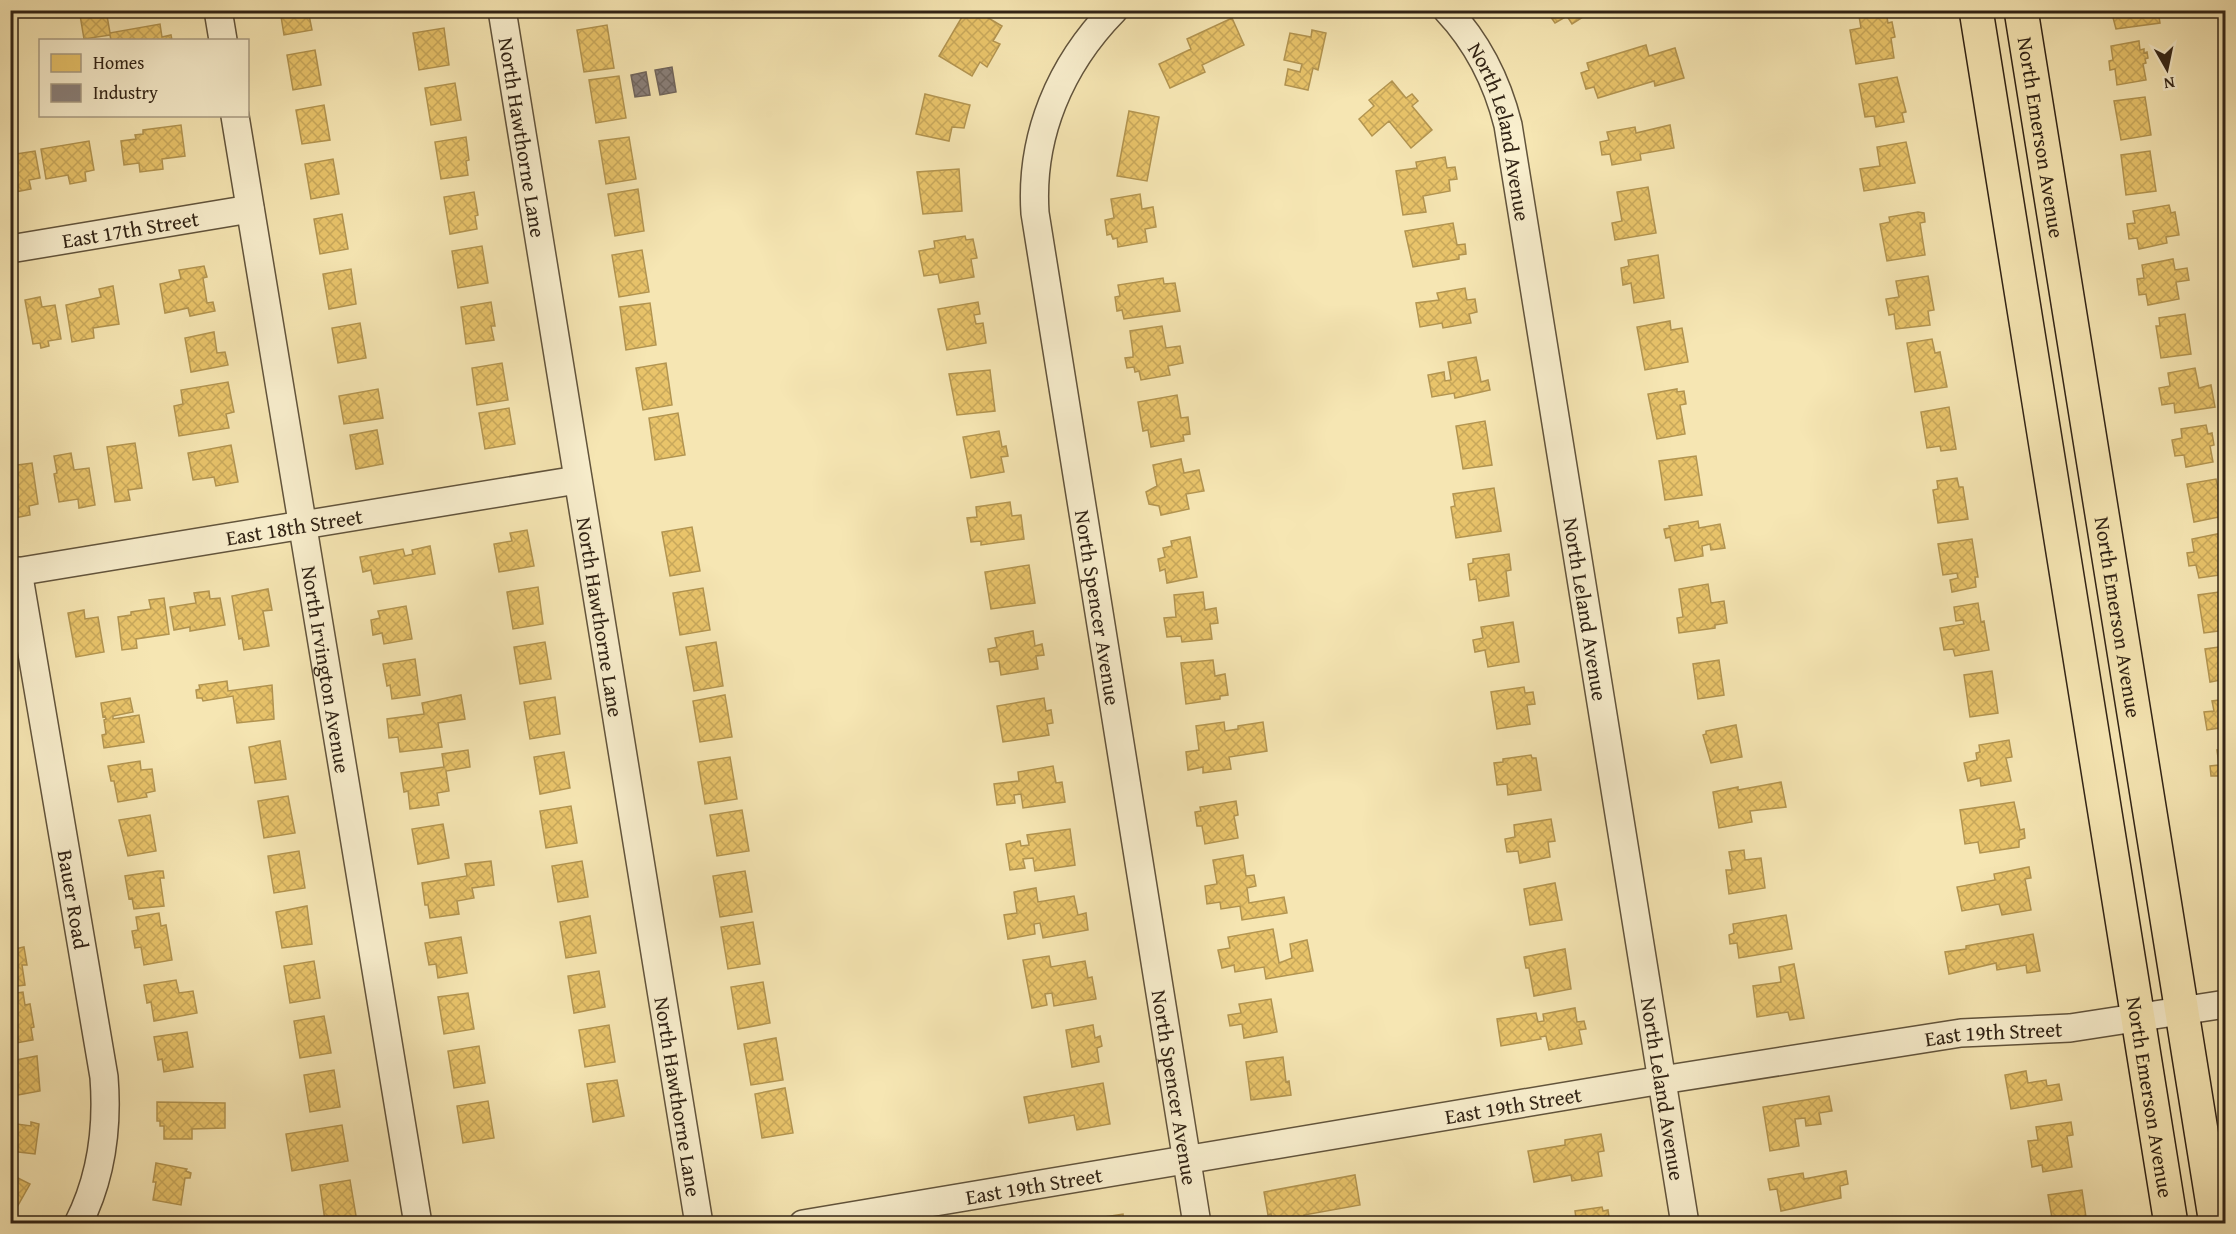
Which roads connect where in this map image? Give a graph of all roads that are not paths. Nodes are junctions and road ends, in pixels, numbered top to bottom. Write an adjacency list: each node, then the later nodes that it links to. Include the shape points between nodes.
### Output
1 (218, 10): 7 (street)
2 (502, 10): 11 (street, North Hawthorne Lane)
3 (1114, 10): 18 (street, North Spencer Avenue, via 1080,50 1053,100 1040,144 1034,200)
4 (1447, 10): 17 (street, North Leland Avenue, via 1485,61 1508,124)
5 (1976, 10): 16 (main road, North Emerson Avenue)
6 (2021, 10): 15 (main road, North Emerson Avenue)
7 (223, 39)
8 (235, 117): 9 (street, North Irvington Avenue)
9 (250, 209): 10 (street, East 17th Street); 12 (street, North Irvington Avenue)
10 (10, 249)
11 (577, 480): 12 (street, East 18th Street); 21 (street, North Hawthorne Lane)
12 (303, 524): 13 (street, East 18th Street); 20 (street, North Irvington Avenue)
13 (14, 572): 19 (street, Bauer Road, via 104,1077 102,1154)
14 (2226, 1004): 15 (street, East 19th Street)
15 (2182, 1012): 16 (street, East 19th Street); 26 (main road, North Emerson Avenue)
16 (2138, 1019): 17 (street, East 19th Street, via 2070,1028 1961,1033); 25 (main road, North Emerson Avenue)
17 (1662, 1080): 18 (street, East 19th Street); 24 (street, North Leland Avenue)
18 (1187, 1160): 22 (street, East 19th Street); 23 (street, North Spencer Avenue)
19 (78, 1224)
20 (418, 1224)
21 (699, 1224)
22 (803, 1224)
23 (1197, 1224)
24 (1684, 1224)
25 (2171, 1224)
26 (2216, 1224)

